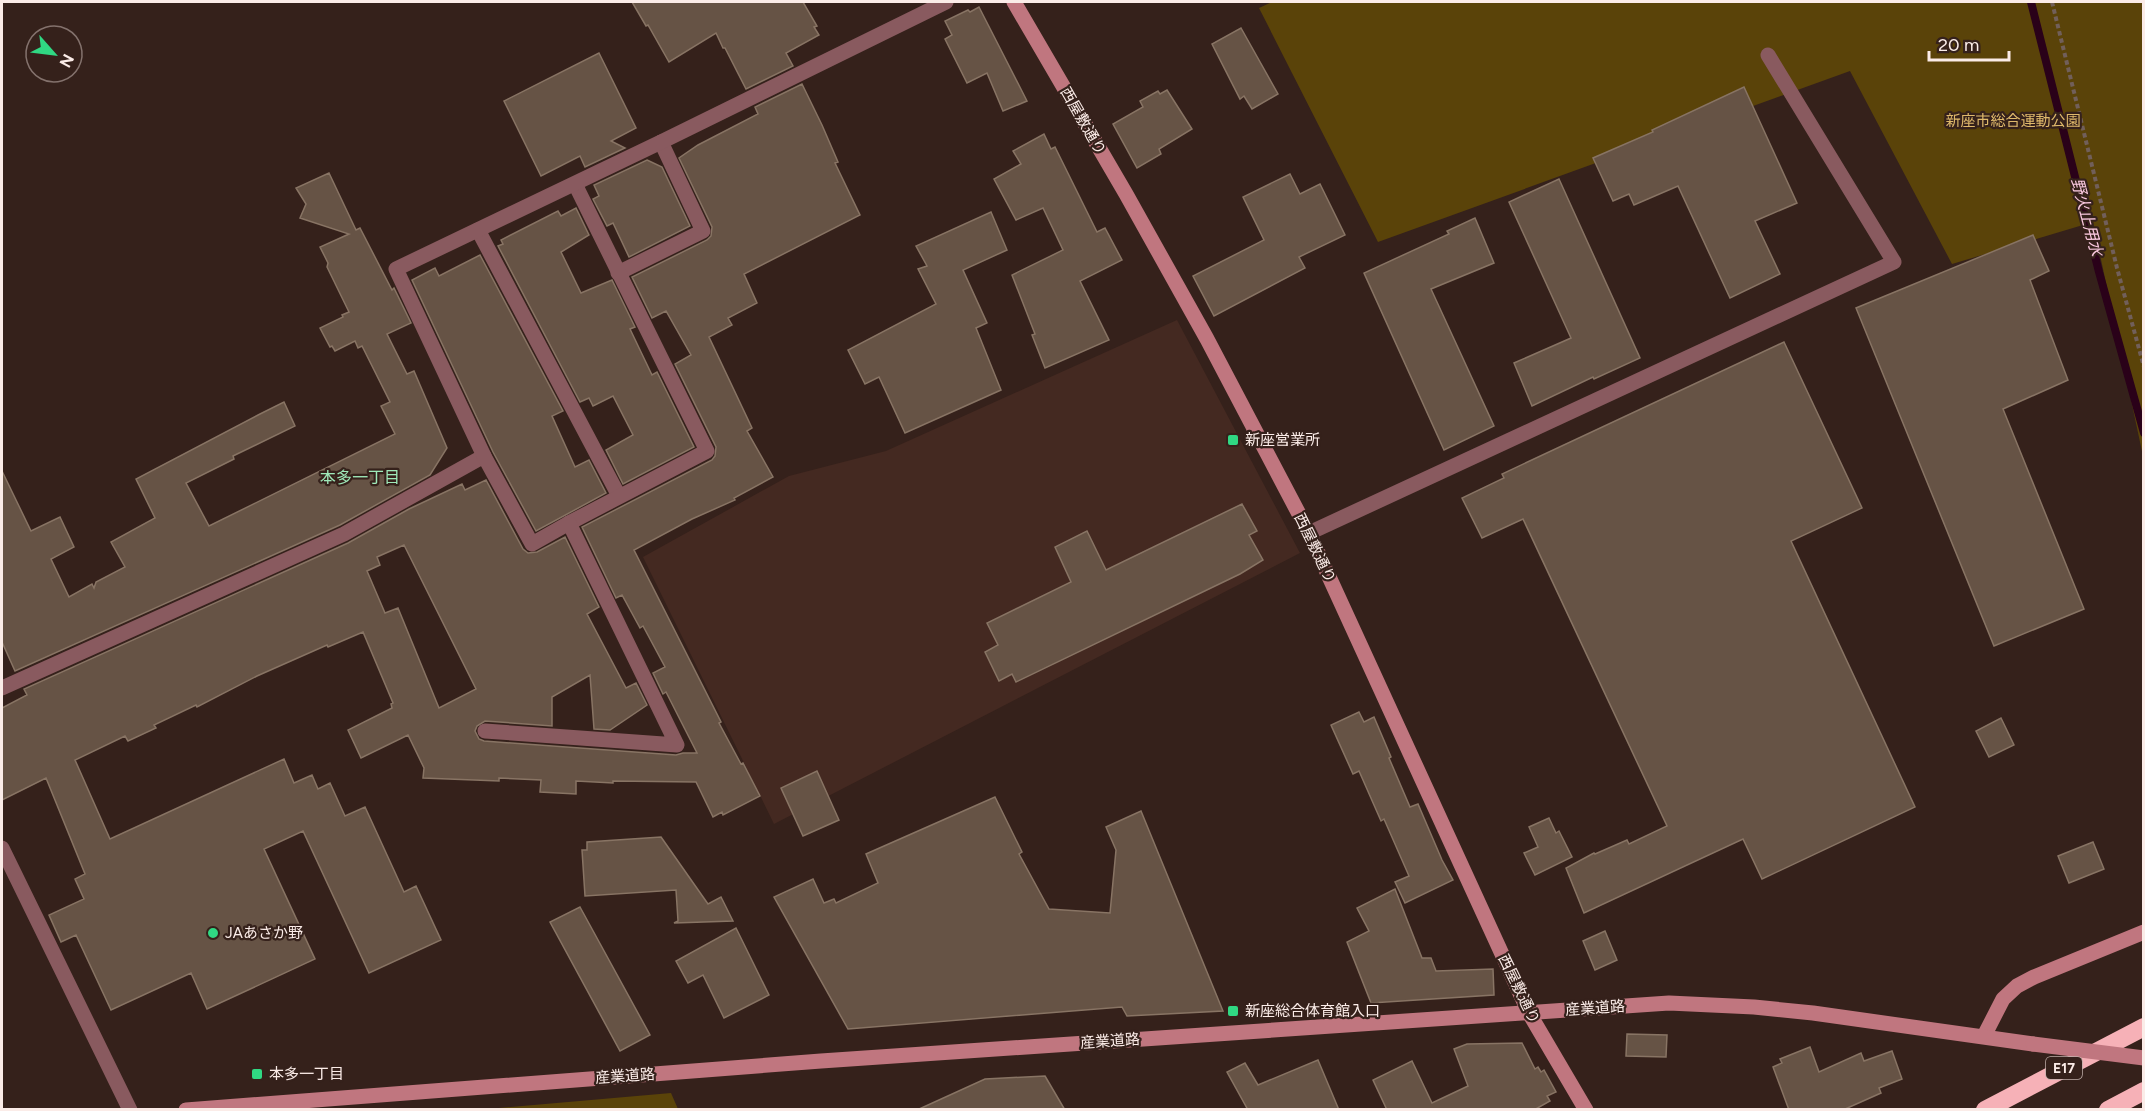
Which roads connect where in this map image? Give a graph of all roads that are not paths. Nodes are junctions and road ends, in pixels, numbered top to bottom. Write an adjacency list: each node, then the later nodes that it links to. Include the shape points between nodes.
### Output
1 (946, 2): 4 (street)
2 (1014, 2): 11 (street, 西屋敷通り, via 1126,194)
3 (1768, 55): 11 (street, via 1894,262)
4 (662, 142): 5 (street); 7 (street, via 703,231)
5 (575, 184): 6 (street); 7 (street)
6 (478, 230): 8 (street, via 396,269); 9 (street)
7 (618, 273): 9 (street, via 707,451)
8 (484, 456): 10 (street, via 532,543); 12 (street, via 344,534)
9 (620, 496): 10 (street)
10 (569, 523): 13 (street, via 677,745)
11 (1309, 533): 16 (street, 西屋敷通り)
12 (2, 688)
13 (485, 731)
14 (2, 848): 21 (street)
15 (2144, 932): 18 (street, via 2017,986 2003,999)
16 (1529, 1013): 18 (street, 産業道路, via 1669,1003 1754,1007); 22 (street, 産業道路, via 821,1061); 23 (street, 西屋敷通り)
17 (2144, 1027): 24 (highway, E17)
18 (1984, 1036): 19 (street, 産業道路, bridge)
19 (2144, 1058)
20 (2144, 1091): 25 (highway)
21 (130, 1110)
22 (186, 1110)
23 (1586, 1110)
24 (1985, 1110)
25 (2108, 1110)

